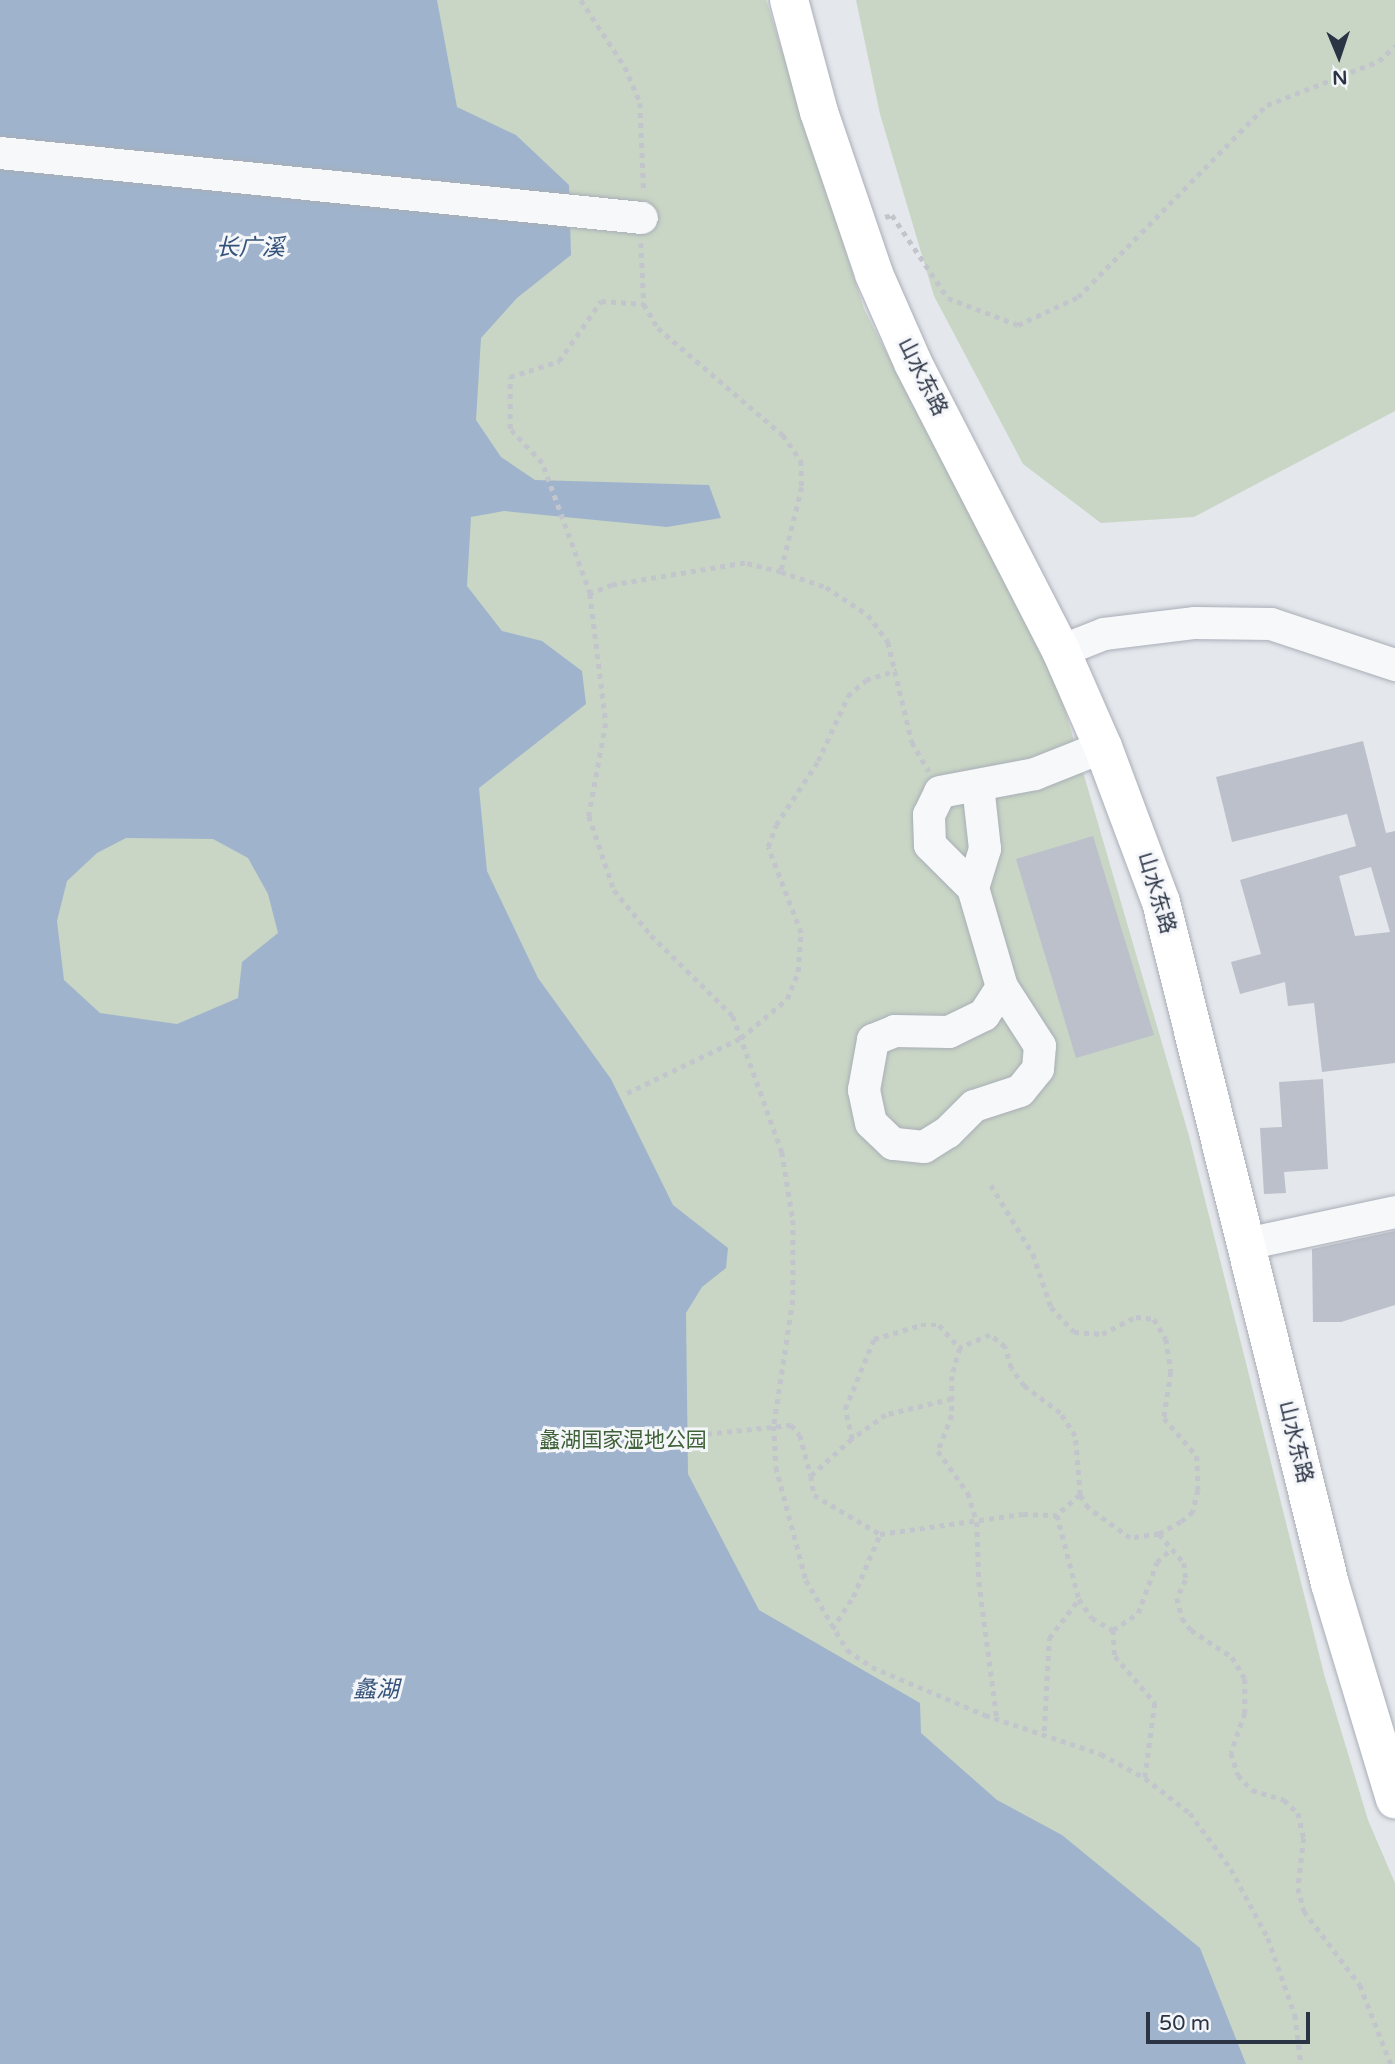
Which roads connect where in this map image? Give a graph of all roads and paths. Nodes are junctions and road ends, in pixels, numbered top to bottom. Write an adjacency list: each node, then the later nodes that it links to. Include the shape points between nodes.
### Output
1 (581, 0): 5 (path, via 625,67 640,103)
2 (795, 9): 6 (highway, 山水东路)
3 (1395, 46): 6 (path, via 1379,61 1267,105 1078,298 1018,325 948,298 892,215)
4 (0, 153): 5 (street)
5 (642, 218): 7 (path)
6 (857, 229): 10 (highway, 山水东路, via 913,363)
7 (644, 304): 8 (path, via 658,328 783,435 801,461 802,487); 9 (path, via 601,301 559,361 510,377 510,429 542,463)
8 (781, 572): 9 (path, via 745,563 612,585); 12 (path, via 826,587 868,615 888,642)
9 (590, 594): 18 (path, via 606,723 589,816 598,849 614,890 651,935 733,1016)
10 (1061, 651): 11 (street, via 1104,634 1182,624 1271,624); 13 (highway, 山水东路)
11 (1395, 666)
12 (896, 670): 15 (path, via 912,742); 18 (path, via 866,680 848,696 818,761 776,825 768,847 801,933 799,972 787,999)
13 (1103, 747): 14 (street, via 1035,774); 22 (highway, 山水东路, via 1161,902)
14 (978, 786): 15 (street); 16 (street, via 985,849)
15 (940, 792): 16 (street, via 929,815 930,845)
16 (974, 888): 17 (street)
17 (1002, 987): 17 (street, via 984,1015 948,1032 895,1031 873,1040 864,1090 871,1124 893,1143 924,1147 948,1132 974,1106 1020,1091 1038,1069 1040,1046)
18 (741, 1038): 19 (path); 25 (path, via 782,1152 793,1220 793,1300)
19 (627, 1093)
20 (991, 1185): 33 (path, via 1033,1254 1051,1307 1074,1332 1102,1334 1136,1317 1154,1320 1167,1339 1171,1372 1164,1418 1197,1456 1198,1490 1193,1512)
21 (1395, 1212): 22 (street)
22 (1246, 1244): 41 (highway, 山水东路, via 1329,1584)
23 (960, 1348): 24 (path, via 952,1376); 27 (path, via 939,1325 921,1325 874,1339 845,1409); 29 (path, via 990,1335 1005,1347 1011,1368 1024,1386 1060,1413 1075,1436)
24 (952, 1399): 27 (path, via 886,1415); 31 (path, via 952,1415 938,1451 968,1493)
25 (774, 1426): 26 (path); 28 (path, via 791,1425 800,1435); 36 (path, via 776,1467 789,1528 806,1580)
26 (667, 1438)
27 (852, 1439): 28 (path)
28 (811, 1476): 32 (path, via 814,1495)
29 (1080, 1495): 30 (path); 33 (path, via 1103,1523 1130,1538)
30 (1056, 1515): 31 (path, via 1023,1514); 35 (path)
31 (977, 1522): 32 (path); 38 (path, via 979,1582)
32 (880, 1534): 36 (path, via 853,1597)
33 (1159, 1534): 34 (path)
34 (1170, 1551): 37 (path, via 1157,1562 1138,1613); 43 (path, via 1184,1563 1186,1580 1177,1598 1181,1618 1232,1657 1245,1679 1245,1713 1231,1754 1238,1775 1252,1790 1284,1800 1298,1813 1304,1838 1298,1888 1304,1911 1360,1985)
35 (1079, 1599): 37 (path, via 1092,1618); 39 (path, via 1049,1638)
36 (832, 1629): 38 (path, via 847,1650 872,1667)
37 (1113, 1630): 40 (path, via 1115,1656 1155,1703)
38 (998, 1719): 39 (path)
39 (1044, 1732): 40 (path, via 1101,1754)
40 (1145, 1778): 42 (path, via 1190,1813 1237,1881 1268,1938 1291,2002)
41 (1395, 1799)
42 (1301, 2064)
43 (1391, 2064)

